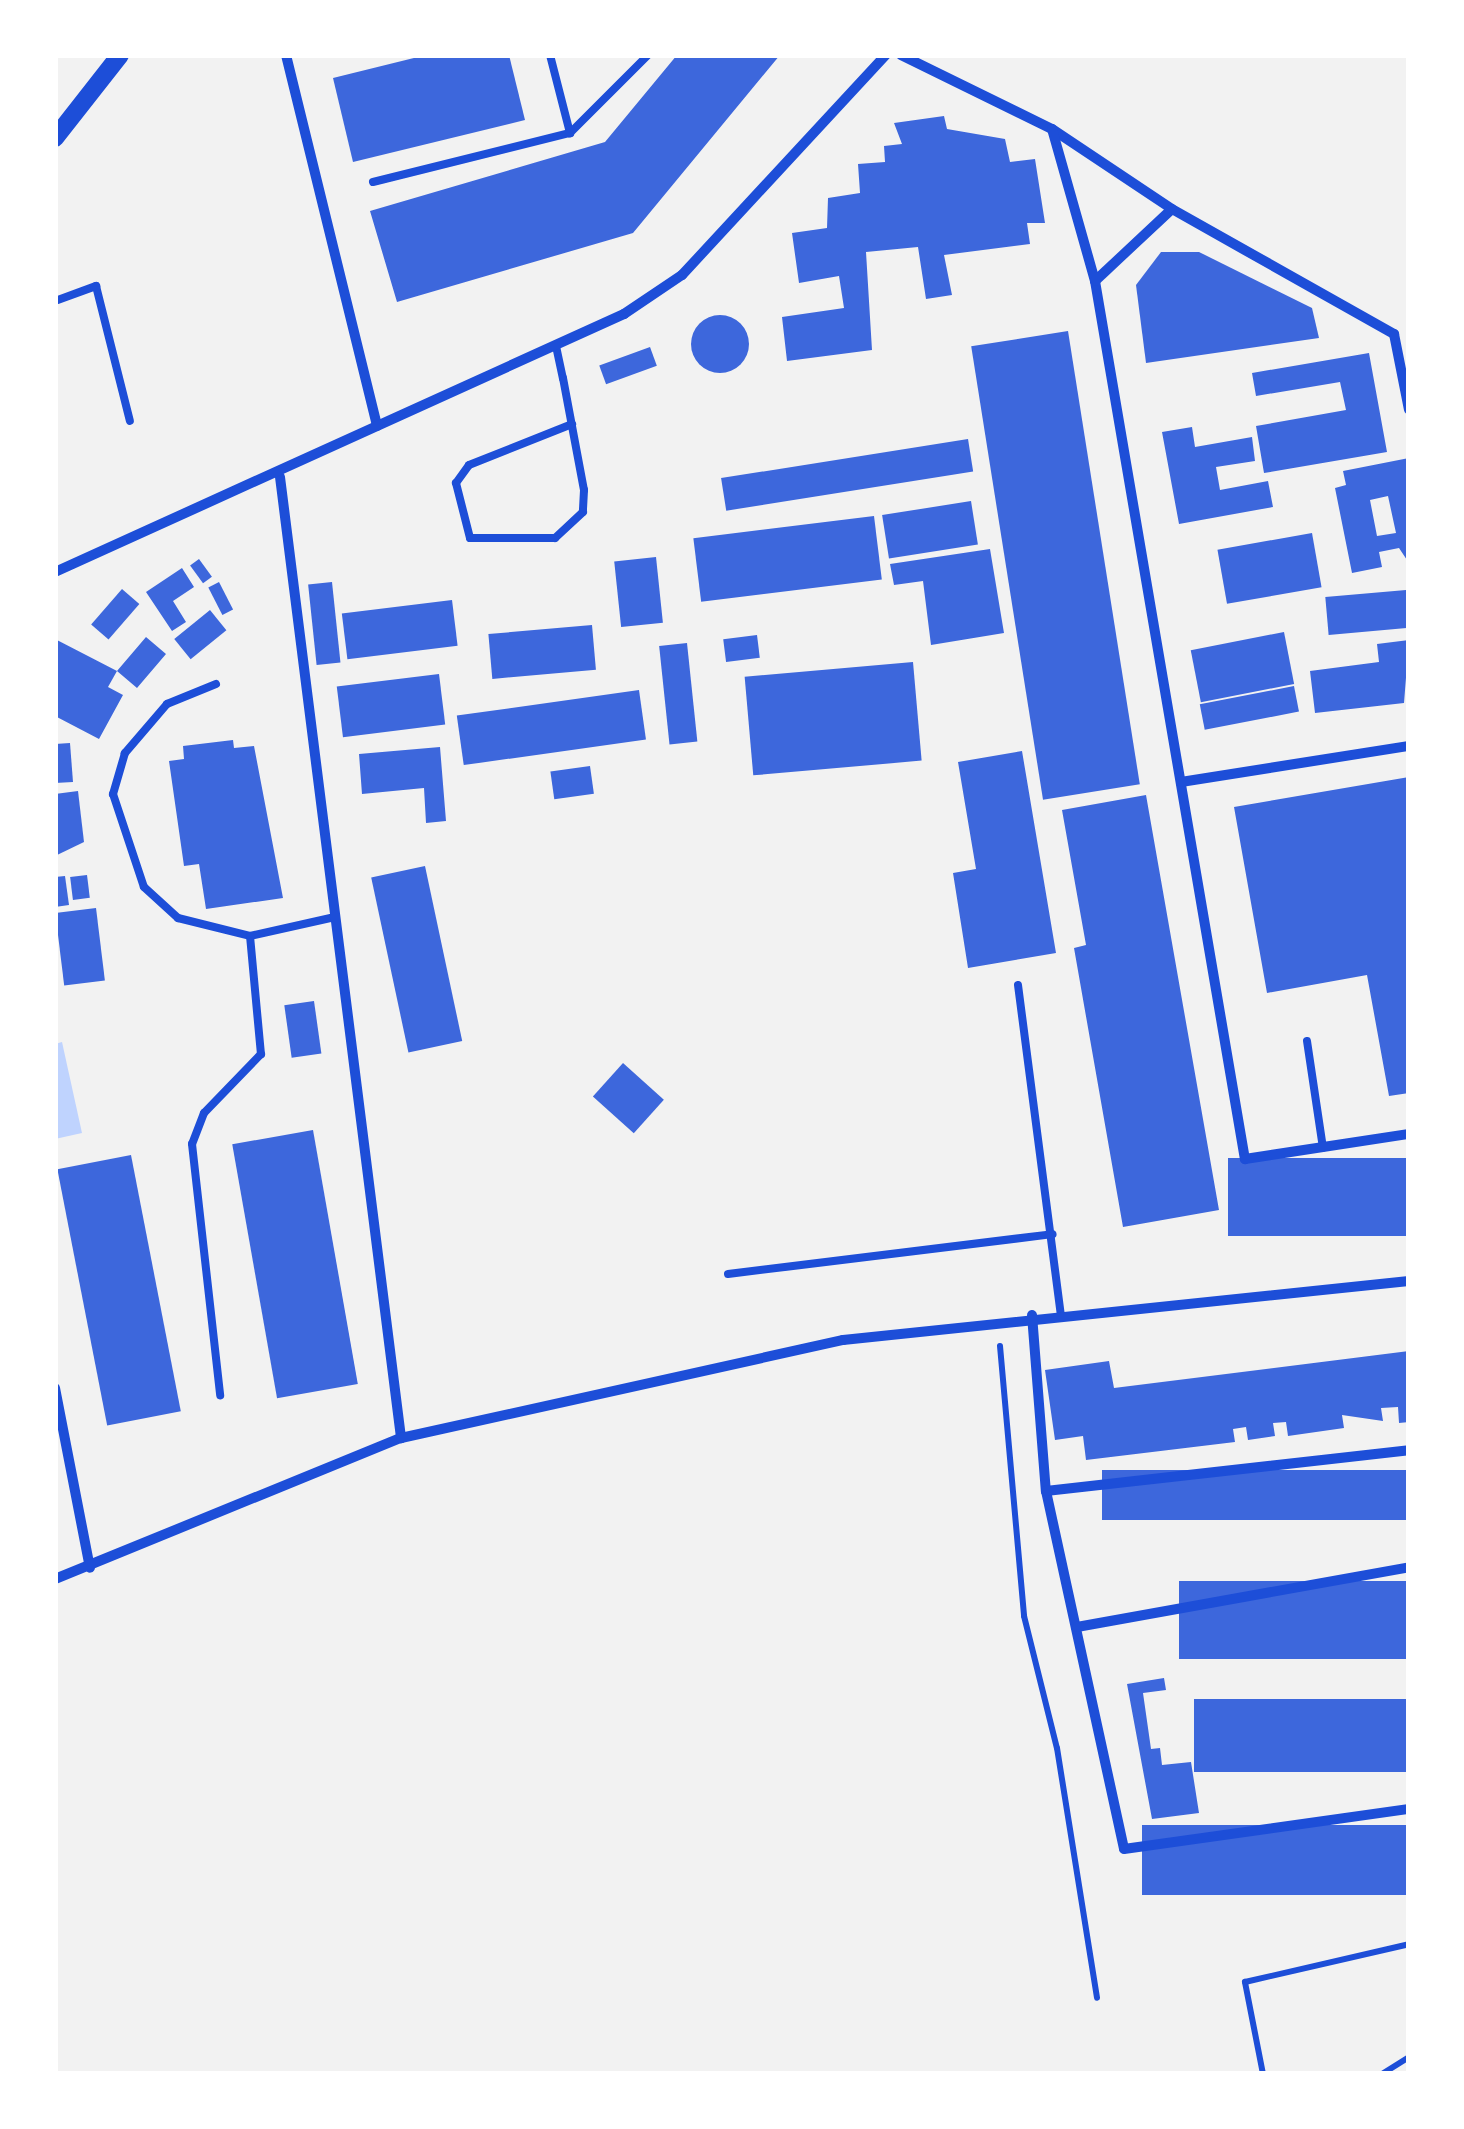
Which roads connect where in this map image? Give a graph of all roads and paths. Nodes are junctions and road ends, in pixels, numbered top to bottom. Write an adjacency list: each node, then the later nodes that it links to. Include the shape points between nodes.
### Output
1 (120, 55): 9 (street)
2 (286, 55): 18 (street)
3 (550, 55): 8 (lane)
4 (648, 55): 8 (lane)
5 (886, 55): 14 (street, via 682,275)
6 (902, 55): 7 (street)
7 (1052, 129): 11 (street); 12 (street)
8 (570, 133): 10 (lane)
9 (55, 138)
10 (373, 182)
11 (1172, 210): 12 (street); 15 (street, via 1394,334)
12 (1096, 281): 23 (street)
13 (55, 301): 16 (lane, via 96,286)
14 (556, 346): 17 (lane); 18 (street)
15 (1409, 410)
16 (130, 420)
17 (572, 424): 17 (lane, via 469,466 456,484 470,538 555,538 573,528 584,490)
18 (377, 426): 19 (street)
19 (280, 477): 20 (street); 24 (street)
20 (55, 572)
21 (216, 684): 25 (lane, via 167,704 125,754 113,794 144,887 178,918)
22 (1409, 746): 23 (street)
23 (1181, 782): 29 (street, via 1245,1159)
24 (336, 916): 25 (lane); 38 (street)
25 (250, 936): 37 (lane, via 261,1054 204,1113 192,1144)
26 (1018, 985): 30 (lane)
27 (1307, 1042): 29 (lane)
28 (1409, 1134): 29 (street)
29 (1323, 1148)
30 (1053, 1234): 31 (lane); 34 (lane)
31 (728, 1274)
32 (1409, 1281): 34 (street)
33 (1032, 1315): 34 (street); 35 (street); 40 (street)
34 (1060, 1315)
35 (997, 1320): 38 (street, via 843,1340); 47 (path, via 1024,1616 1057,1748)
36 (55, 1388): 42 (street)
37 (220, 1394)
38 (401, 1438): 42 (street)
39 (1409, 1450): 40 (street)
40 (1046, 1491): 44 (street)
41 (1409, 1567): 44 (street)
42 (90, 1568): 43 (street)
43 (55, 1579)
44 (1077, 1627): 45 (street, via 1124,1848)
45 (1409, 1809)
46 (1409, 1944): 49 (path, via 1246,1982)
47 (1097, 1998)
48 (1409, 2057): 50 (path)
49 (1262, 2074)
50 (1382, 2074)

